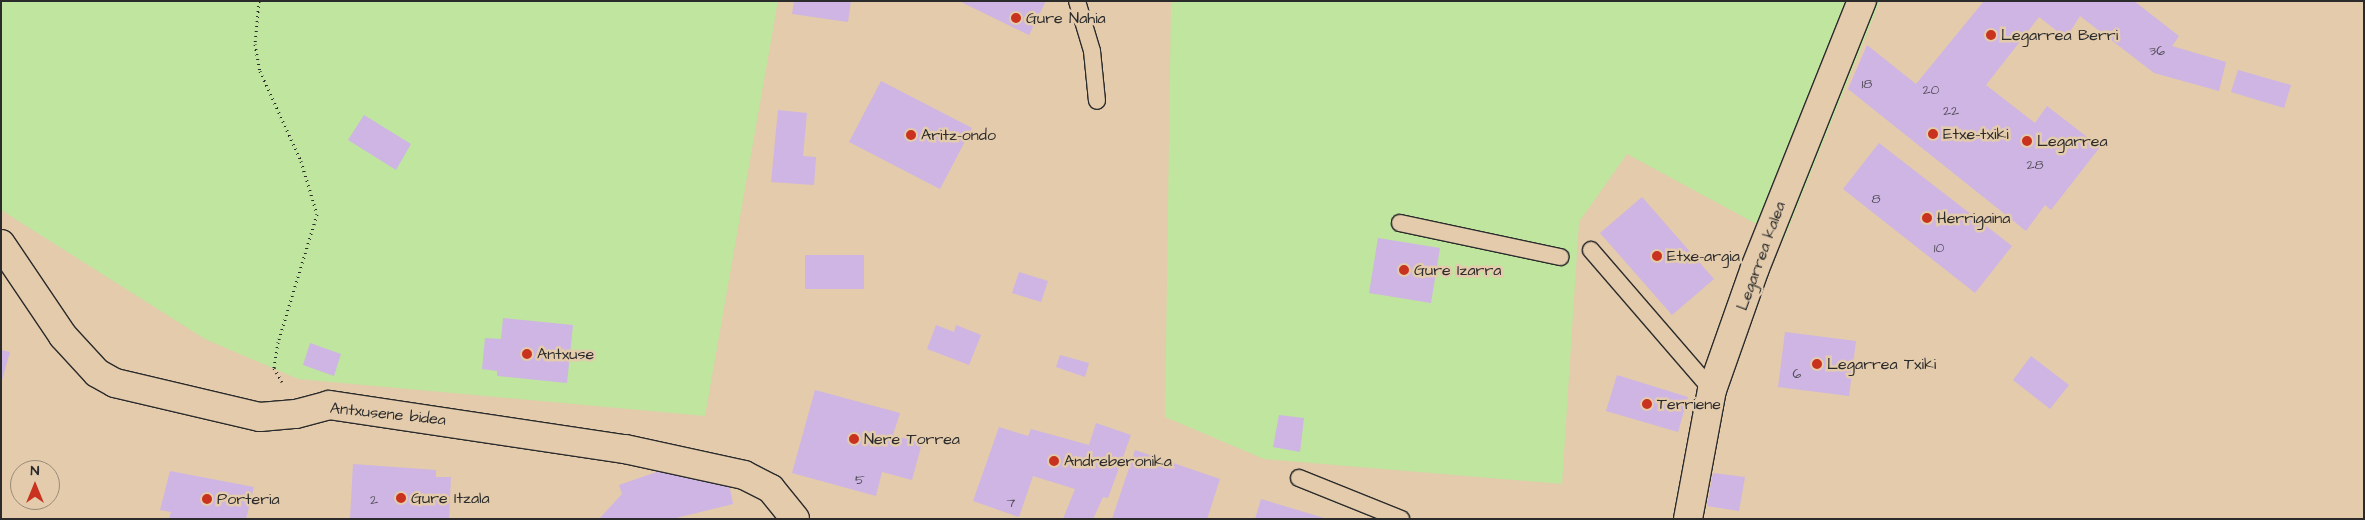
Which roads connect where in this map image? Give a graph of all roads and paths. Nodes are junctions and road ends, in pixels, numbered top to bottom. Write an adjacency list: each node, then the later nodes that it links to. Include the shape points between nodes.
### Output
1 (259, 1): 9 (path, via 255,44 260,71 314,197 318,214 278,342 274,368)
2 (1077, 1): 4 (lane, via 1092,51)
3 (1862, 1): 10 (street, Legarrea kalea, via 1755,268)
4 (1097, 101)
5 (1400, 223): 8 (lane)
6 (1, 244): 12 (street, Antxusene bidea, via 63,336 97,373 115,383 260,417 296,414 329,405 625,449 744,475 771,490)
7 (1591, 250): 10 (lane)
8 (1560, 257)
9 (284, 385)
10 (1712, 390): 14 (street, Legarrea kalea)
11 (1299, 478): 13 (lane)
12 (795, 519)
13 (1401, 519)
14 (1688, 519)

